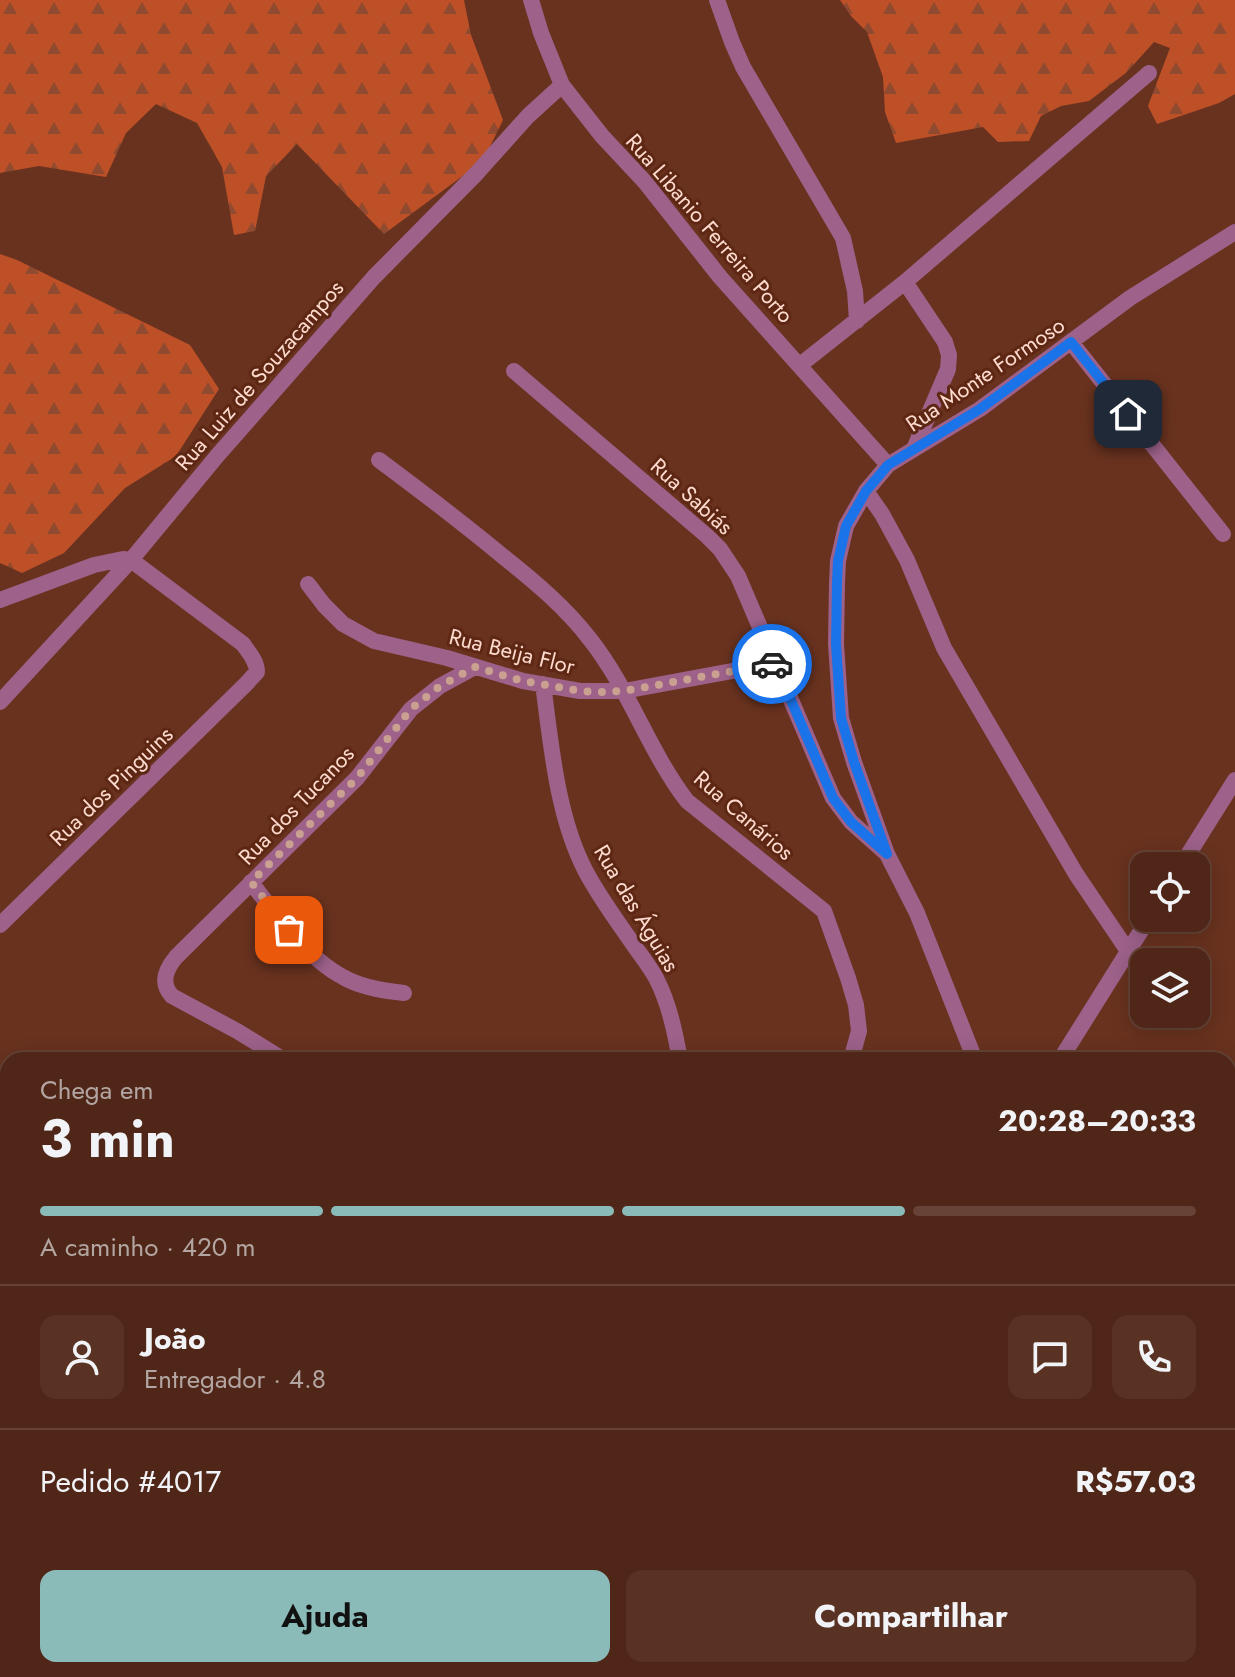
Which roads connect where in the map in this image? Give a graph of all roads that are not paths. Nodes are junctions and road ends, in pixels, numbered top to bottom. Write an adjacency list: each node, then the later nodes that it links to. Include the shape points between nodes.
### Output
1 (531, 0): 4 (street, Rua Libanio Ferreira Porto)
2 (717, 0): 7 (street, via 743,67 843,238)
3 (1149, 73): 6 (street)
4 (562, 85): 9 (street, Rua Libanio Ferreira Porto); 16 (street, Rua Luiz de Souzacampos, via 374,277)
5 (1235, 232): 8 (street, Rua Monte Formoso)
6 (905, 282): 7 (street); 11 (street, via 949,355)
7 (857, 321): 9 (street)
8 (1071, 342): 11 (street, Rua Monte Formoso, via 980,409); 15 (street)
9 (800, 365): 13 (street, Rua Libanio Ferreira Porto)
10 (514, 371): 19 (street, Rua Sabiás, via 720,549 738,576)
11 (914, 449): 13 (street, Rua Monte Formoso)
12 (379, 460): 22 (street, Rua Canários, via 556,602 591,639)
13 (888, 465): 14 (street, Rua Monte Formoso)
14 (866, 491): 26 (street, Rua Monte Formoso, via 846,526 838,561 838,696 846,737); 30 (street, via 907,560 944,648 1076,874)
15 (1223, 534)
16 (131, 560): 18 (street, via 94,565); 23 (street, Rua Luiz de Souzacampos); 28 (street, Rua dos Pinguins, via 243,644 257,672)
17 (308, 584): 20 (street, Rua Beija Flor, via 357,633)
18 (0, 600)
19 (775, 663): 22 (street, Rua Beija Flor); 26 (street, Rua Sabiás, via 833,798)
20 (475, 667): 21 (street, Rua Beija Flor); 27 (street, Rua dos Tucanos, via 411,709 357,778)
21 (543, 684): 22 (street, Rua Beija Flor, via 589,692); 33 (street, Rua das Águias, via 553,759 573,842 599,897 655,975)
22 (624, 691): 34 (street, Rua Canários, via 687,801 824,911 856,1005 859,1031)
23 (0, 702)
24 (1235, 780): 25 (street)
25 (1190, 852)
26 (887, 854): 35 (street, Rua Monte Formoso, via 917,913)
27 (251, 882): 31 (street, via 289,930 337,974); 32 (street, Rua dos Tucanos, via 172,961 165,987 181,1002)
28 (0, 925)
29 (1140, 932): 30 (street)
30 (1128, 951): 36 (street)
31 (404, 993)
32 (271, 1052)
33 (679, 1052)
34 (853, 1052)
35 (972, 1052)
36 (1065, 1052)

